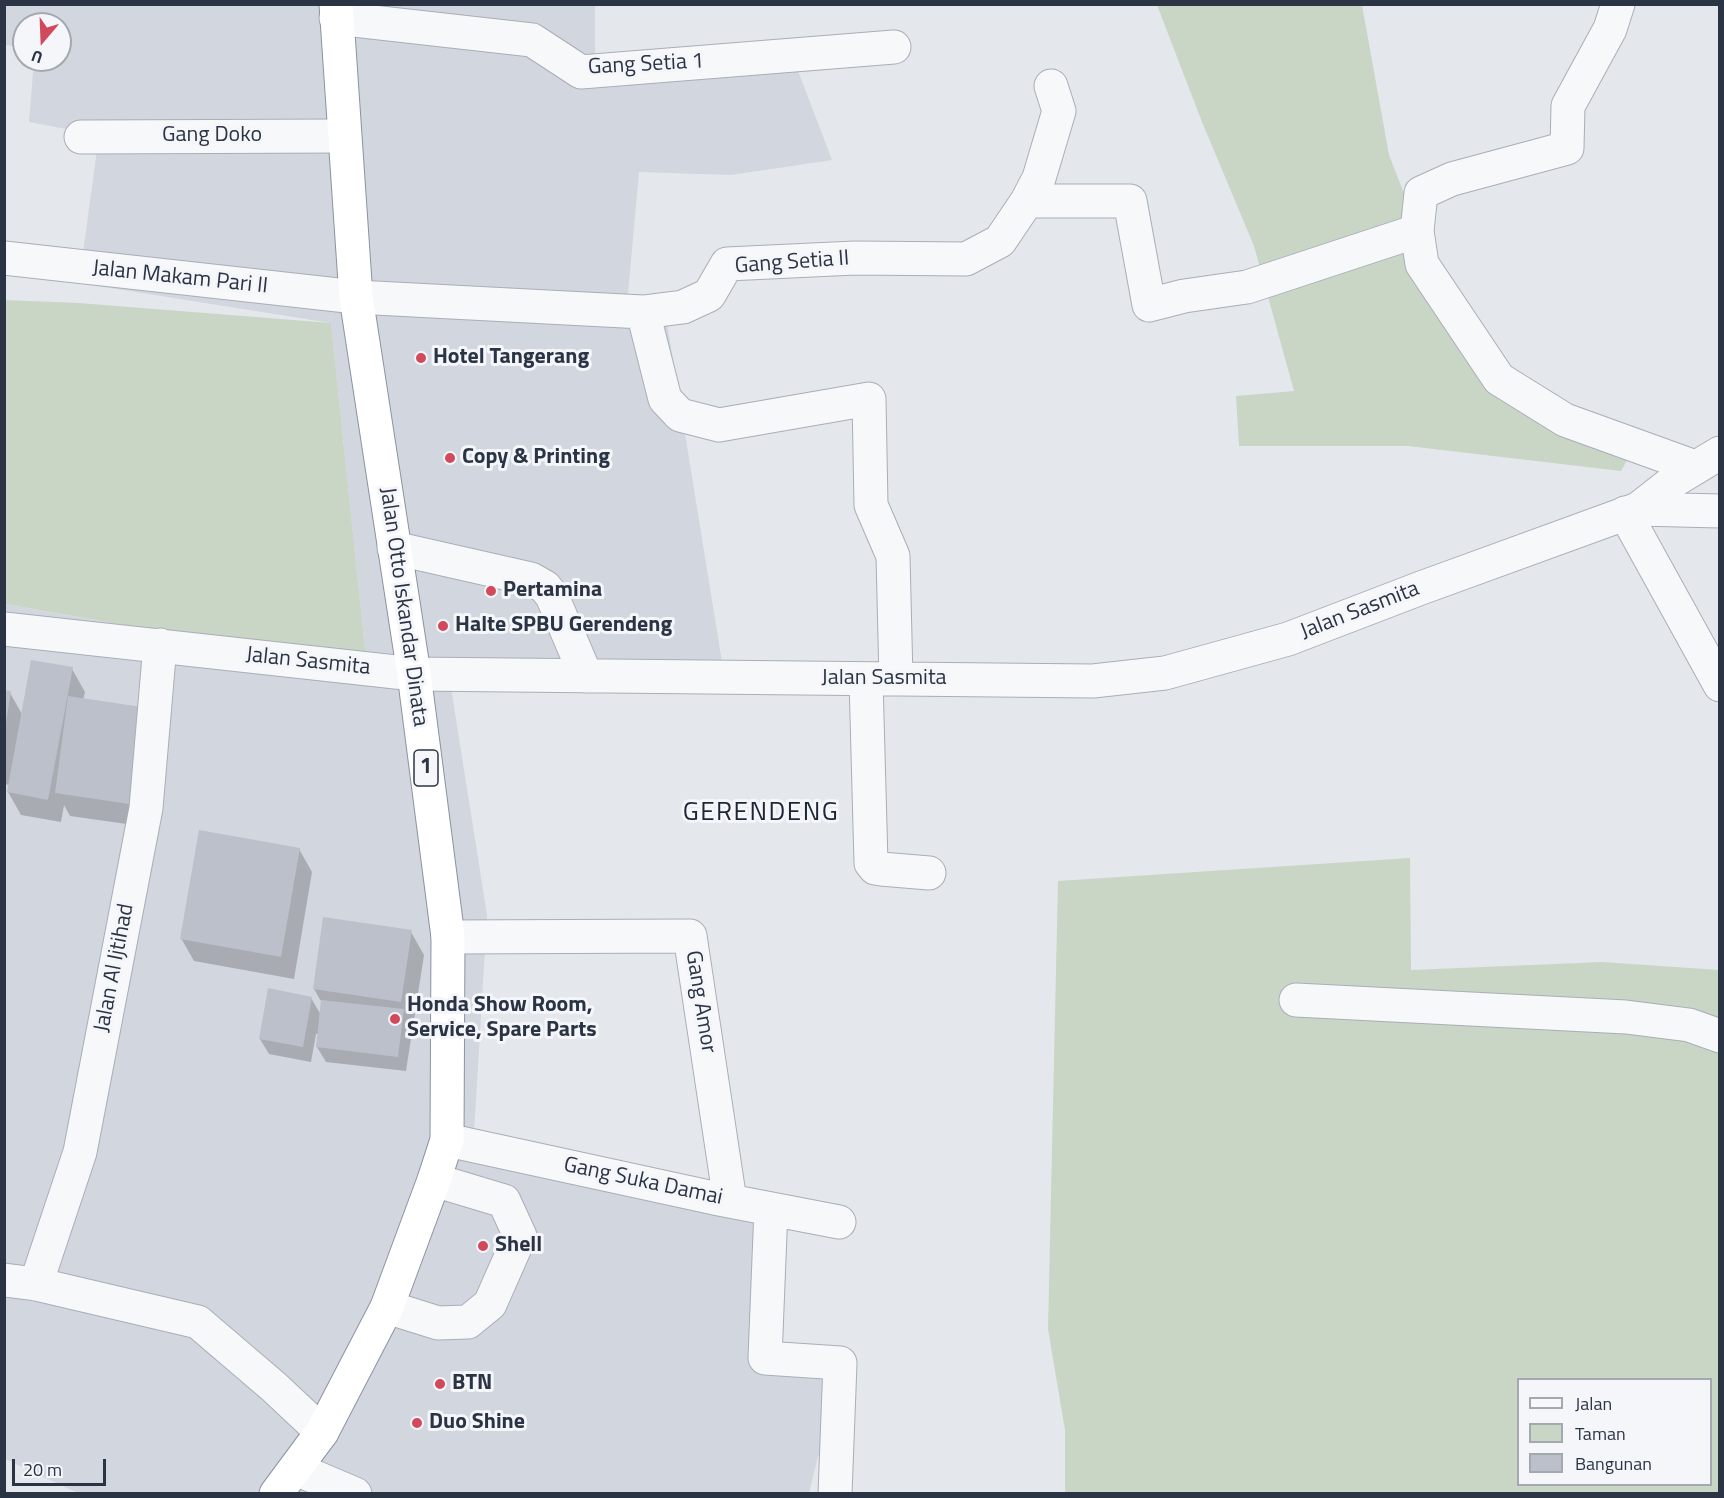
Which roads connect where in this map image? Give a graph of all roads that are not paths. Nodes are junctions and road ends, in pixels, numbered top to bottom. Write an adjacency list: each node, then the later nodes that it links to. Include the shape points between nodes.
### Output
1 (1618, 4): 8 (street, via 1610,29 1568,106 1567,148 1452,179 1421,194)
2 (336, 11): 3 (street, Gang Setia 1, via 532,40 582,72); 5 (highway, Jalan Otto Iskandar Dinata / 1)
3 (894, 47)
4 (1052, 86): 7 (street, Gang Setia II, via 1059,111 1039,178)
5 (344, 136): 6 (street, Gang Doko); 10 (highway, Jalan Otto Iskandar Dinata / 1)
6 (81, 137)
7 (1027, 201): 8 (street, via 1130,201 1149,305 1247,287); 11 (street, Gang Setia II, via 1000,241 966,259 855,258 727,264 709,295 683,307)
8 (1417, 231): 12 (street, via 1422,264 1499,379 1565,420)
9 (4, 258): 10 (street, Jalan Makam Pari II)
10 (356, 297): 11 (street, Gang Setia II); 15 (highway, Jalan Otto Iskandar Dinata / 1)
11 (643, 312): 20 (street, via 665,399 680,415 719,425 869,399 871,505 893,556)
12 (1700, 465): 13 (street, Jalan Sasmita)
13 (1640, 505): 14 (street); 20 (street, Jalan Sasmita, via 1288,639 1165,673 1093,681); 21 (street)
14 (1719, 511)
15 (394, 548): 18 (highway, Jalan Otto Iskandar Dinata / 1); 19 (street, via 531,579 545,587)
16 (4, 629): 17 (street, Jalan Sasmita)
17 (160, 645): 18 (street, Jalan Sasmita); 31 (street, Jalan Al Ijtihad, via 146,808 82,1141)
18 (414, 674): 19 (street, Jalan Sasmita); 23 (highway, Jalan Otto Iskandar Dinata / 1)
19 (586, 676): 20 (street, Jalan Sasmita)
20 (881, 680): 22 (street, via 871,863 875,868)
21 (1719, 685)
22 (929, 873)
23 (448, 937): 26 (highway, Jalan Otto Iskandar Dinata / 1); 28 (street, Gang Amor, via 690,936)
24 (1296, 1000): 25 (street, via 1626,1017 1689,1025)
25 (1719, 1036)
26 (447, 1140): 27 (highway, Jalan Otto Iskandar Dinata / 1); 28 (street, Gang Suka Damai)
27 (435, 1180): 32 (highway, Jalan Otto Iskandar Dinata / 1); 32 (street, via 504,1200 520,1236 490,1304 468,1322 438,1323)
28 (730, 1201): 29 (street, Gang Suka Damai)
29 (771, 1209): 30 (street, Gang Suka Damai); 36 (street, via 765,1358 840,1363)
30 (839, 1222)
31 (20, 1282): 33 (street, via 198,1322)
32 (387, 1307): 33 (highway, Jalan Otto Iskandar Dinata / 1)
33 (322, 1432): 34 (highway, Jalan Otto Iskandar Dinata / 1)
34 (286, 1481): 35 (street)
35 (355, 1494)
36 (835, 1494)

